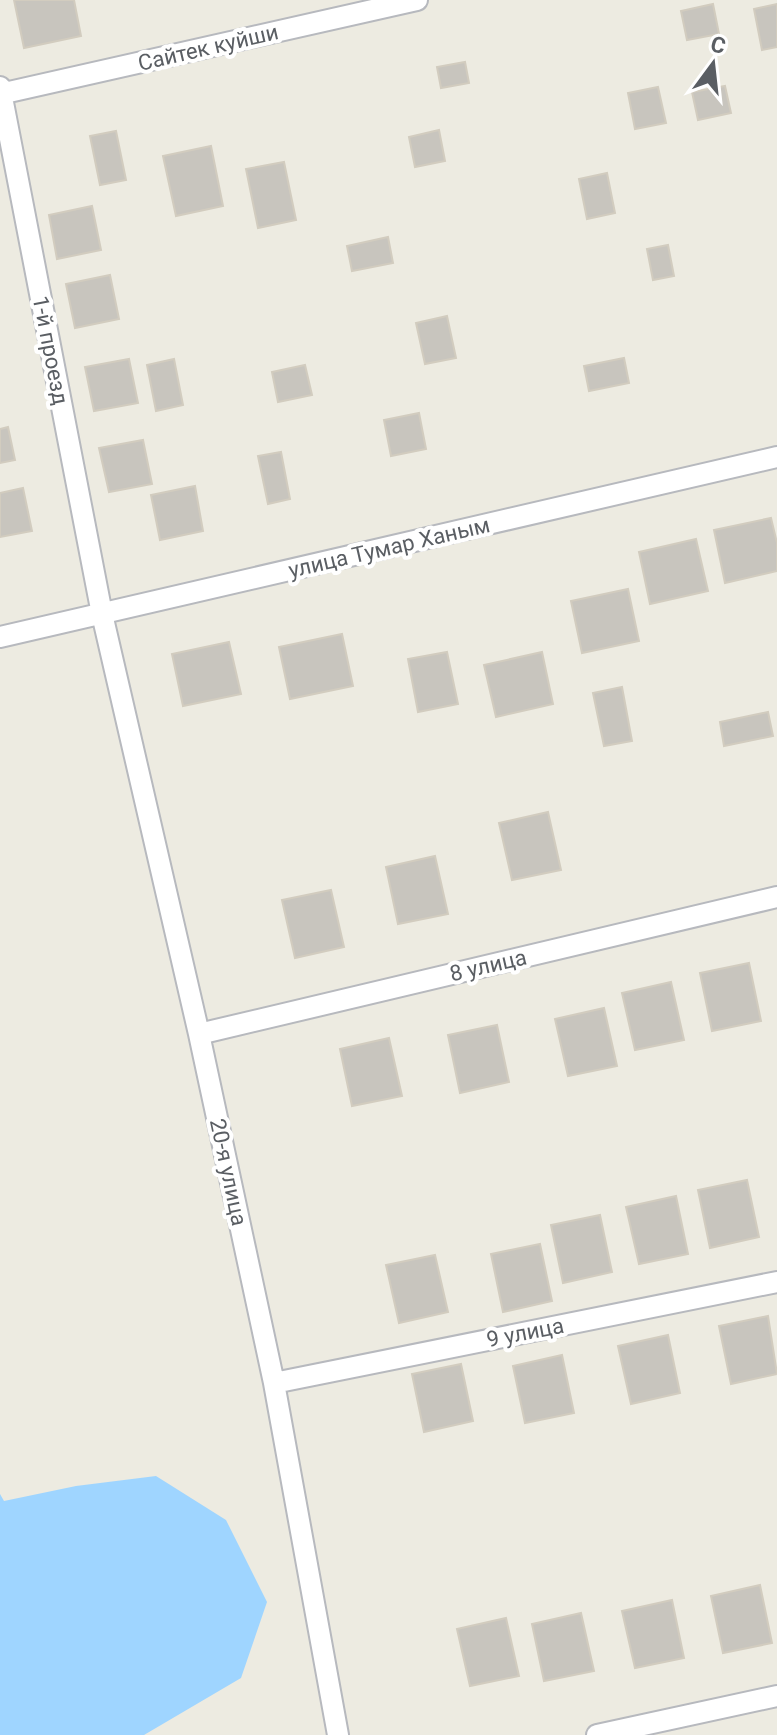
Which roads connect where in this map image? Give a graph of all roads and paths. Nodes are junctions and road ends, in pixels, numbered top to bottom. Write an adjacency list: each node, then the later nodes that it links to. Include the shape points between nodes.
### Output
1 (417, 0): 2 (street, Сайтек куйши)
2 (1, 92): 4 (street, 1-й проезд)
3 (777, 457): 4 (street, улица Тумар Ханым)
4 (102, 614): 5 (street, улица Тумар Ханым); 7 (street, 20-я улица)
5 (0, 637)
6 (777, 897): 7 (street, 8 улица)
7 (199, 1034): 9 (street, 20-я улица)
8 (777, 1282): 9 (street, 9 улица)
9 (274, 1383): 11 (street, 20-я улица)
10 (777, 1696): 12 (street)
11 (338, 1735)
12 (597, 1735)

